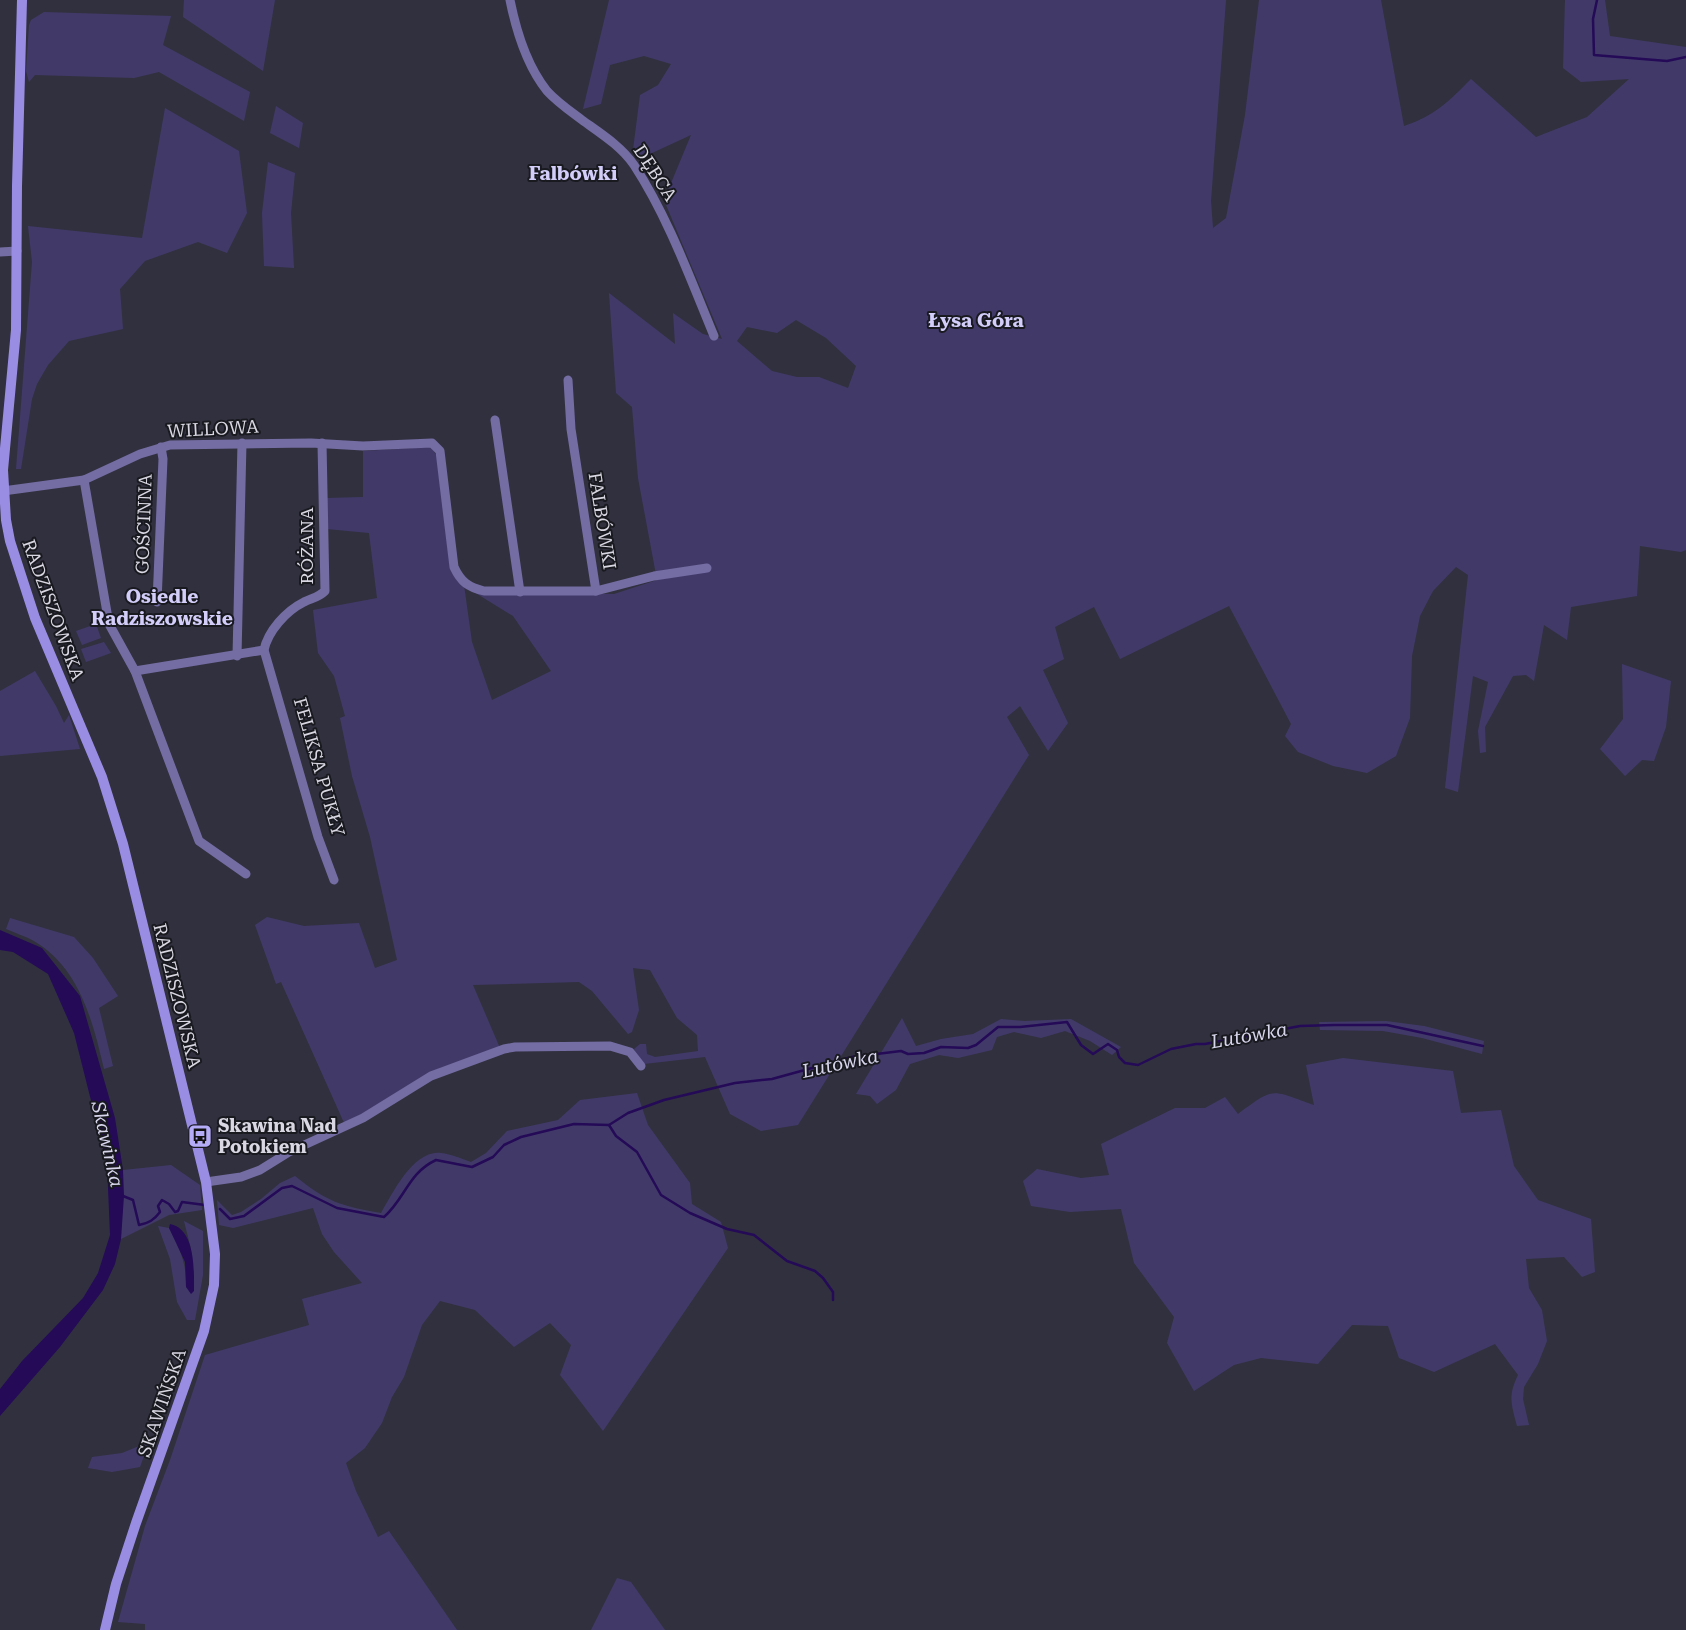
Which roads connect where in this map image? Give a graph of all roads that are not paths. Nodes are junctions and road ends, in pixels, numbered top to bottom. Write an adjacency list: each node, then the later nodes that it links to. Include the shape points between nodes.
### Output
1 (22, 0): 3 (street, RADZISZOWSKA)
2 (510, 0): 5 (street, DĘBCA, via 528,57 547,90 610,140 633,164 668,226)
3 (17, 251): 4 (street); 13 (street, RADZISZOWSKA, via 15,350)
4 (0, 252)
5 (714, 336)
6 (568, 380): 15 (street, FALBÓWKI, via 571,429)
7 (495, 420): 16 (street)
8 (432, 442): 10 (street, WILLOWA, via 363,446); 16 (street, FALBÓWKI, via 440,451 454,567 460,580 471,588 484,591)
9 (242, 443): 10 (street, WILLOWA); 11 (street, WILLOWA); 19 (street)
10 (322, 443): 18 (street, RÓŻANA, via 325,591 297,606 277,625)
11 (161, 447): 12 (street, WILLOWA); 17 (street, GOŚCINNA)
12 (84, 480): 13 (street, WILLOWA); 20 (street, via 109,624)
13 (3, 491): 24 (street, RADZISZOWSKA, via 10,541 35,618 102,777 124,844)
14 (707, 568): 15 (street, via 654,576)
15 (596, 591): 16 (street, FALBÓWKI)
16 (520, 592)
17 (157, 602)
18 (264, 650): 19 (street); 22 (street, FELIKSA PUKŁY, via 318,837)
19 (237, 656): 20 (street)
20 (135, 671): 21 (street, via 199,841)
21 (246, 874)
22 (334, 880)
23 (640, 1066): 24 (street, via 630,1052 610,1046 515,1047 431,1076 363,1118 289,1152 260,1170 241,1177)
24 (206, 1182): 25 (street, SKAWIŃSKA, via 215,1254 208,1317 136,1522)
25 (105, 1630)

